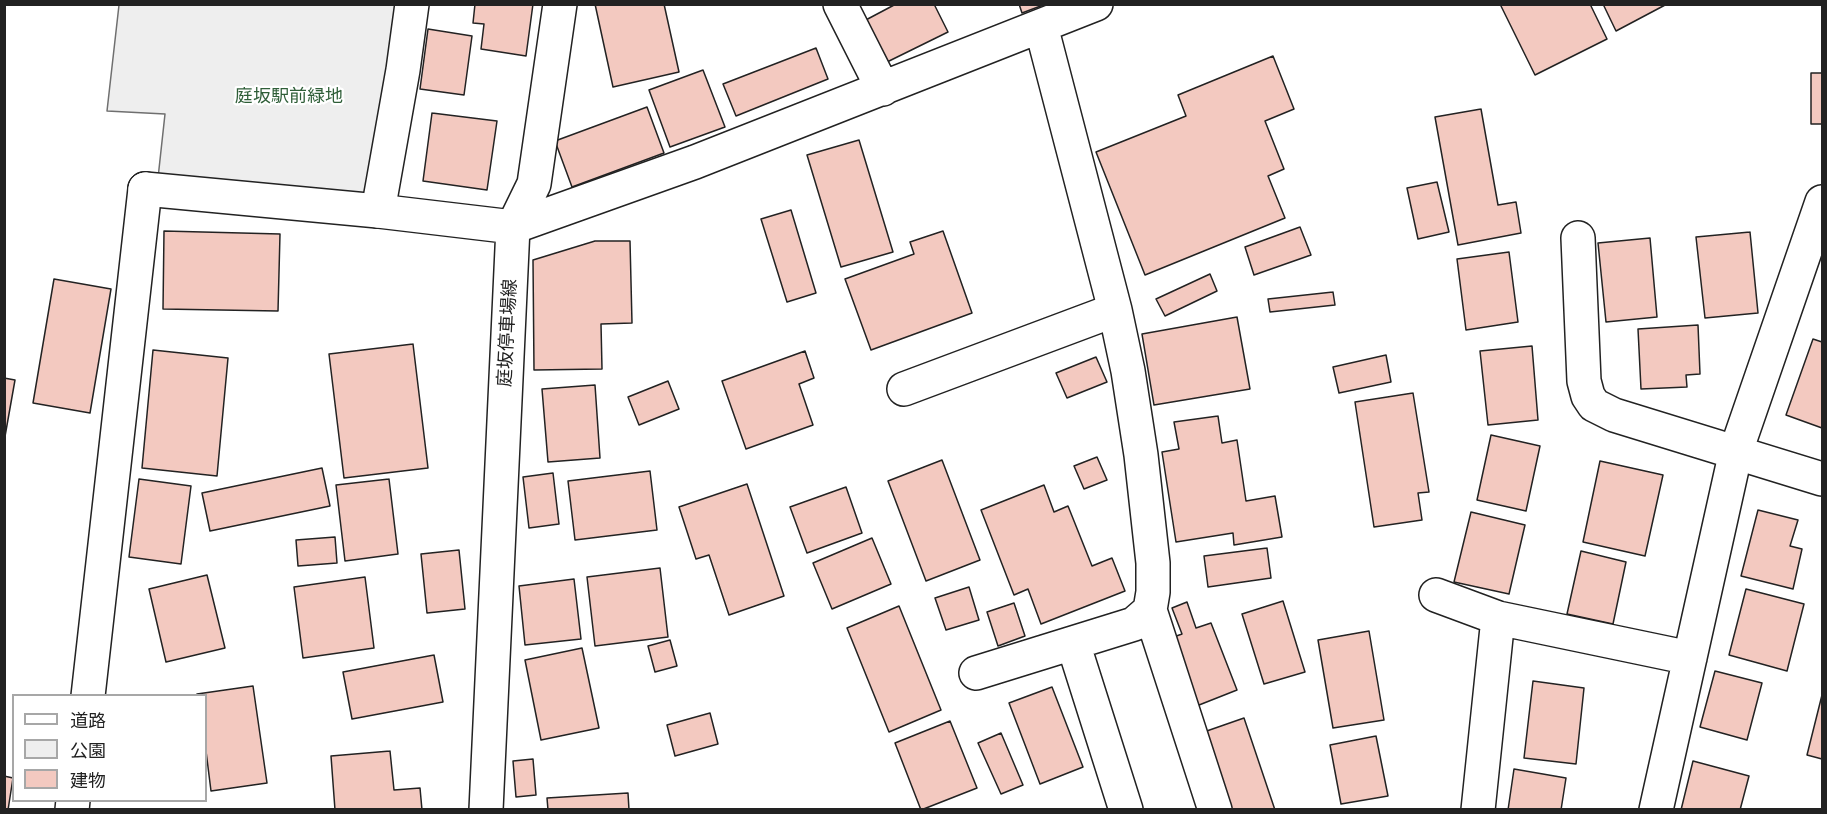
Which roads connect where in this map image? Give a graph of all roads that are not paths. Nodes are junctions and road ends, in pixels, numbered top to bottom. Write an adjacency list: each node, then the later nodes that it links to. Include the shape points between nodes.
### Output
1 (412, 4): 8 (street)
2 (560, 4): 9 (street, via 534,184)
3 (840, 4): 6 (street)
4 (1096, 4): 5 (street)
5 (1041, 26): 6 (street); 11 (street)
6 (883, 89): 9 (street)
7 (1822, 202): 13 (street)
8 (378, 211): 9 (street); 21 (street, via 145,189)
9 (513, 227): 22 (street, 庭坂停車場線)
10 (1578, 237): 13 (street, via 1584,381 1594,405 1614,415)
11 (1115, 309): 12 (street); 16 (street, via 1142,455 1153,562)
12 (904, 389)
13 (1736, 451): 14 (street); 19 (street)
14 (1822, 479)
15 (1436, 595): 17 (street)
16 (1150, 610): 18 (street, via 1134,624); 24 (street)
17 (1498, 618): 19 (street); 25 (street)
18 (1073, 643): 20 (street); 23 (street)
19 (1690, 658): 26 (street)
20 (976, 673)
21 (88, 694)
22 (486, 810)
23 (1126, 810)
24 (1215, 810)
25 (1478, 810)
26 (1656, 810)

